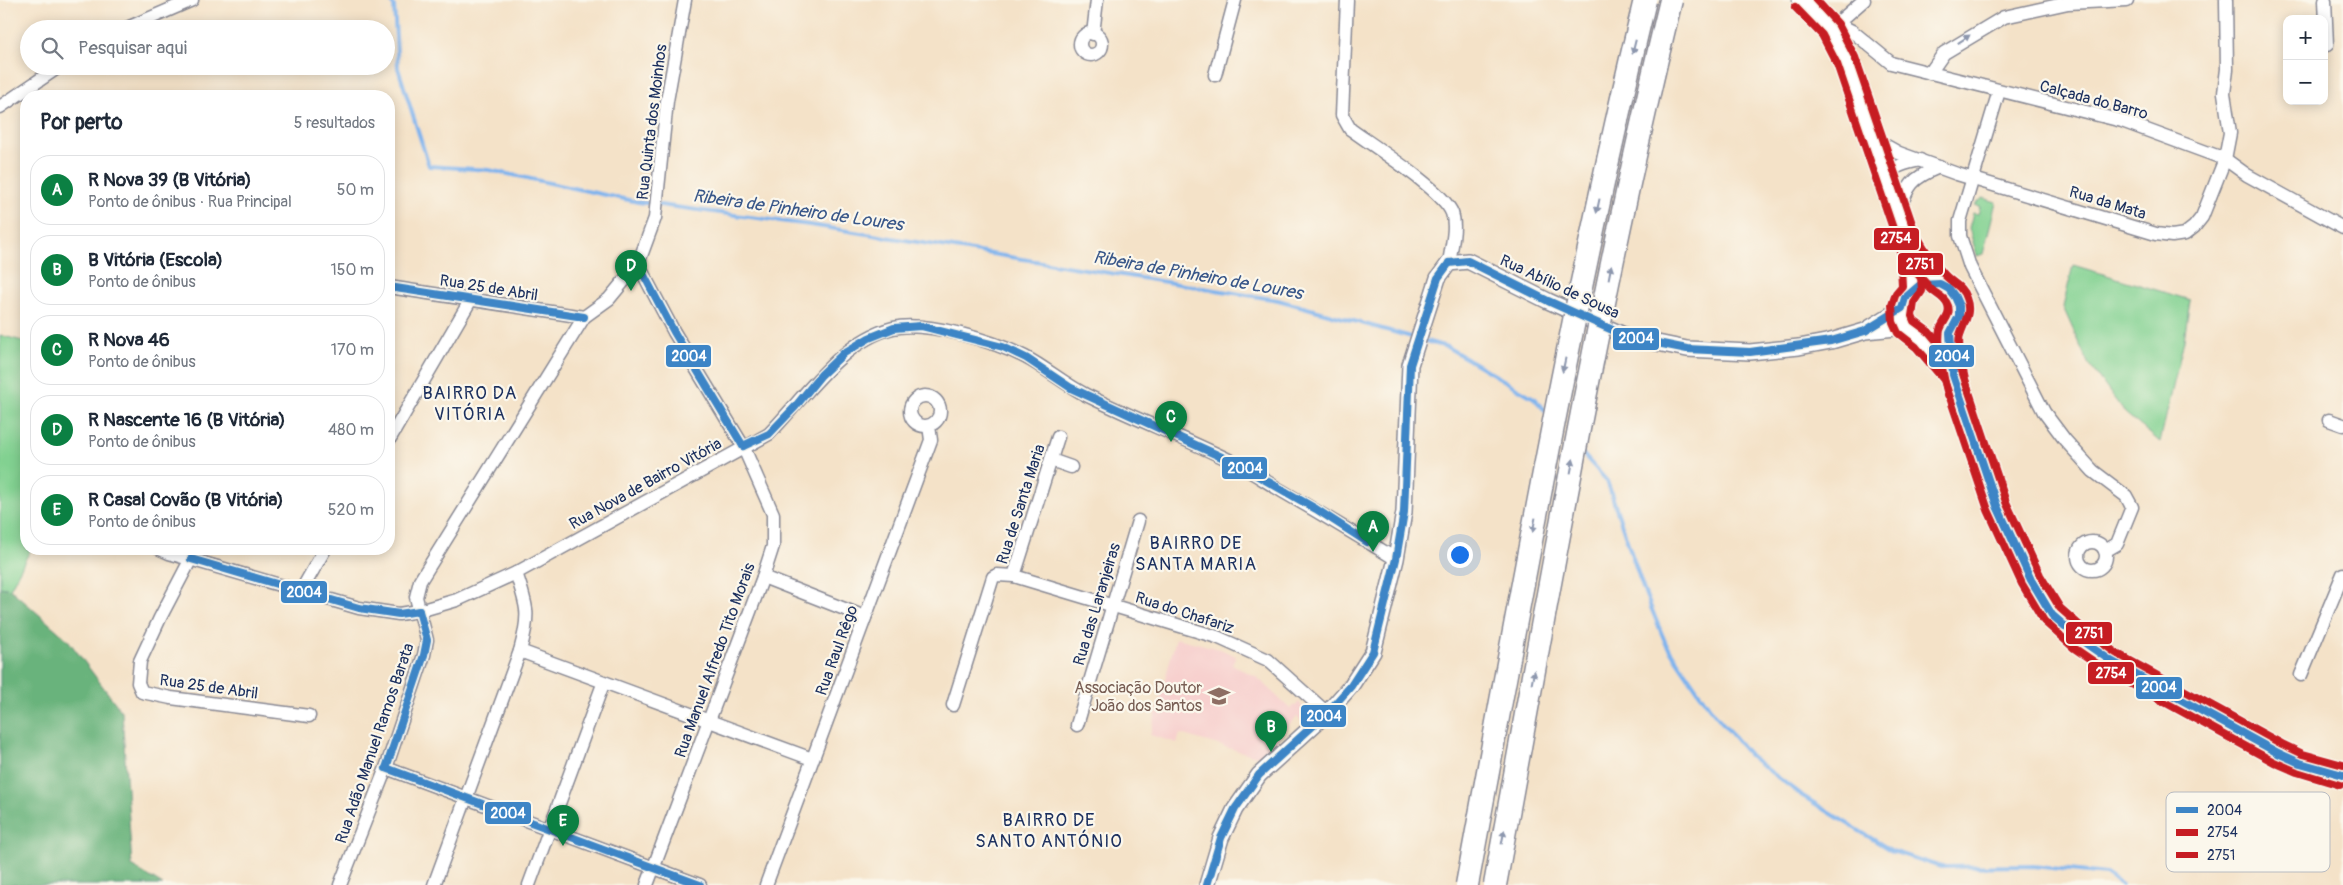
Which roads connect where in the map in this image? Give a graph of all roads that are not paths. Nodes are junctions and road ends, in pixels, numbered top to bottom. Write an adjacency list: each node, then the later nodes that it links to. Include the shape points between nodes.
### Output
1 (192, 0): 14 (street)
2 (685, 0): 34 (street, Rua Quinta dos Moinhos, via 667,101 655,218)
3 (1097, 0): 16 (street)
4 (1235, 0): 19 (street)
5 (1347, 0): 33 (street, via 1342,115 1350,129 1440,195 1452,213 1453,241)
6 (1645, 0): 89 (highway, one-way to 89, bridge, via 1614,128 1563,370)
7 (1671, 0): 90 (highway, one-way to 7, bridge, via 1589,377 1637,142)
8 (1802, 0): 15 (main road)
9 (1864, 0): 15 (street)
10 (2127, 0): 17 (street, one-way to 10, via 1944,53 2004,16 2068,3)
11 (2226, 0): 25 (street, Rua da Mata, via 2228,69 2224,93 2230,133)
12 (2325, 0): 13 (street)
13 (2326, 15)
14 (146, 20)
15 (1830, 30): 17 (street, Calçada do Barro, via 1844,27 1891,63); 24 (main road, via 1846,60)
16 (1093, 34)
17 (1930, 73): 22 (street, Calçada do Barro)
18 (46, 75): 20 (street)
19 (1215, 75)
20 (22, 90)
21 (20, 91): 23 (street)
22 (1999, 91): 25 (street, Calçada do Barro, via 2122,121); 28 (street)
23 (0, 107)
24 (1872, 138): 26 (street, Rua da Mata); 29 (main road)
25 (2225, 159): 28 (street, Rua da Mata, via 2202,217 2185,234 2172,236 2156,234); 31 (street, Calçada do Barro, via 2247,176)
26 (1920, 160): 27 (street, Rua da Mata); 29 (street, via 1891,170)
27 (1939, 167): 28 (street, Rua da Mata); 30 (street, via 1919,175 1909,185)
28 (1973, 178): 55 (street, via 1960,221 1960,236 1970,267 2044,412 2064,440 2093,471 2126,496 2132,507 2117,544)
29 (1886, 180): 30 (main road)
30 (1898, 216): 32 (main road)
31 (2343, 228)
32 (1910, 247): 35 (main road); 37 (main road)
33 (1449, 263): 42 (street, Rua Abílio de Sousa, via 1468,261 1628,337 1688,349 1770,350 1831,341); 59 (street, via 1438,278 1410,365 1404,512)
34 (638, 264): 40 (street, Rua Quinta dos Moinhos, via 609,299); 51 (street, Rua Manuel Alfredo Tito Morais, via 674,332)
35 (1940, 284): 37 (main road, via 1925,284); 43 (main road, via 1949,289 1959,306 1956,326)
36 (395, 288): 38 (street, Rua 25 de Abril)
37 (1912, 290): 39 (main road)
38 (470, 301): 40 (street, Rua 25 de Abril); 49 (street)
39 (1902, 308): 41 (main road); 42 (street, Rua Abílio de Sousa)
40 (584, 317): 66 (street, Rua Adão Manuel Ramos Barata, via 420,581 416,597)
41 (1906, 327): 42 (street, Rua Abílio de Sousa); 44 (main road)
42 (1865, 331)
43 (1950, 333): 44 (main road, via 1941,339); 45 (main road)
44 (1922, 339): 45 (main road)
45 (1953, 375): 78 (main road, via 1998,506 2030,580 2052,615 2111,660 2278,753)
46 (2329, 420): 47 (street)
47 (2343, 425)
48 (929, 426): 67 (street, Rua Raul Rêgo, via 931,440)
49 (395, 430)
50 (1058, 437): 52 (street, Rua de Santa Maria)
51 (743, 446): 59 (street, Rua Nova de Bairro Vitória, via 769,434 844,353 894,328 921,326 1003,347 1026,358 1072,388 1237,464); 60 (street, Rua Nova de Bairro Vitória); 63 (street, Rua Manuel Alfredo Tito Morais, via 774,514 773,546)
52 (1051, 460): 53 (street); 62 (street, Rua de Santa Maria)
53 (1072, 467)
54 (1138, 521): 65 (street, Rua das Laranjeiras)
55 (2105, 551)
56 (192, 555): 73 (street, Rua 25 de Abril, via 140,661 138,683 142,692)
57 (196, 555): 64 (street, Rua Nova de Bairro Vitória)
58 (322, 555): 64 (street)
59 (1396, 559): 72 (street, via 1373,652 1351,686)
60 (516, 573): 66 (street, Rua Nova de Bairro Vitória, via 457,600); 68 (street, via 526,602 527,617)
61 (2343, 574): 69 (street)
62 (1014, 576): 65 (street, Rua do Chafariz); 71 (street, Rua de Santa Maria, via 993,577)
63 (763, 578): 67 (street); 74 (street, Rua Manuel Alfredo Tito Morais)
64 (301, 591): 66 (street, Rua Nova de Bairro Vitória, via 373,610 399,614)
65 (1112, 606): 72 (street, Rua do Chafariz, via 1218,637 1268,660); 75 (street, Rua das Laranjeiras)
66 (419, 611): 77 (street, Rua Adão Manuel Ramos Barata, via 427,640 424,655)
67 (865, 617): 76 (street, Rua Raul Rêgo)
68 (520, 652): 70 (street); 79 (street)
69 (2300, 675)
70 (603, 684): 74 (street); 80 (street)
71 (953, 705)
72 (1327, 713): 88 (street, via 1259,775 1235,809 1221,838)
73 (310, 716)
74 (709, 722): 76 (street); 81 (street, Rua Manuel Alfredo Tito Morais)
75 (1077, 725)
76 (812, 760): 87 (street, Rua Raul Rêgo)
77 (386, 768): 79 (street); 82 (street, Rua Adão Manuel Ramos Barata)
78 (2343, 775)
79 (465, 797): 80 (street); 83 (street)
80 (550, 828): 81 (street); 84 (street)
81 (653, 868): 85 (street, Rua Manuel Alfredo Tito Morais); 86 (street)
82 (340, 885)
83 (434, 885)
84 (529, 885)
85 (647, 885)
86 (700, 885)
87 (766, 885)
88 (1207, 885)
89 (1467, 885)
90 (1495, 885)

